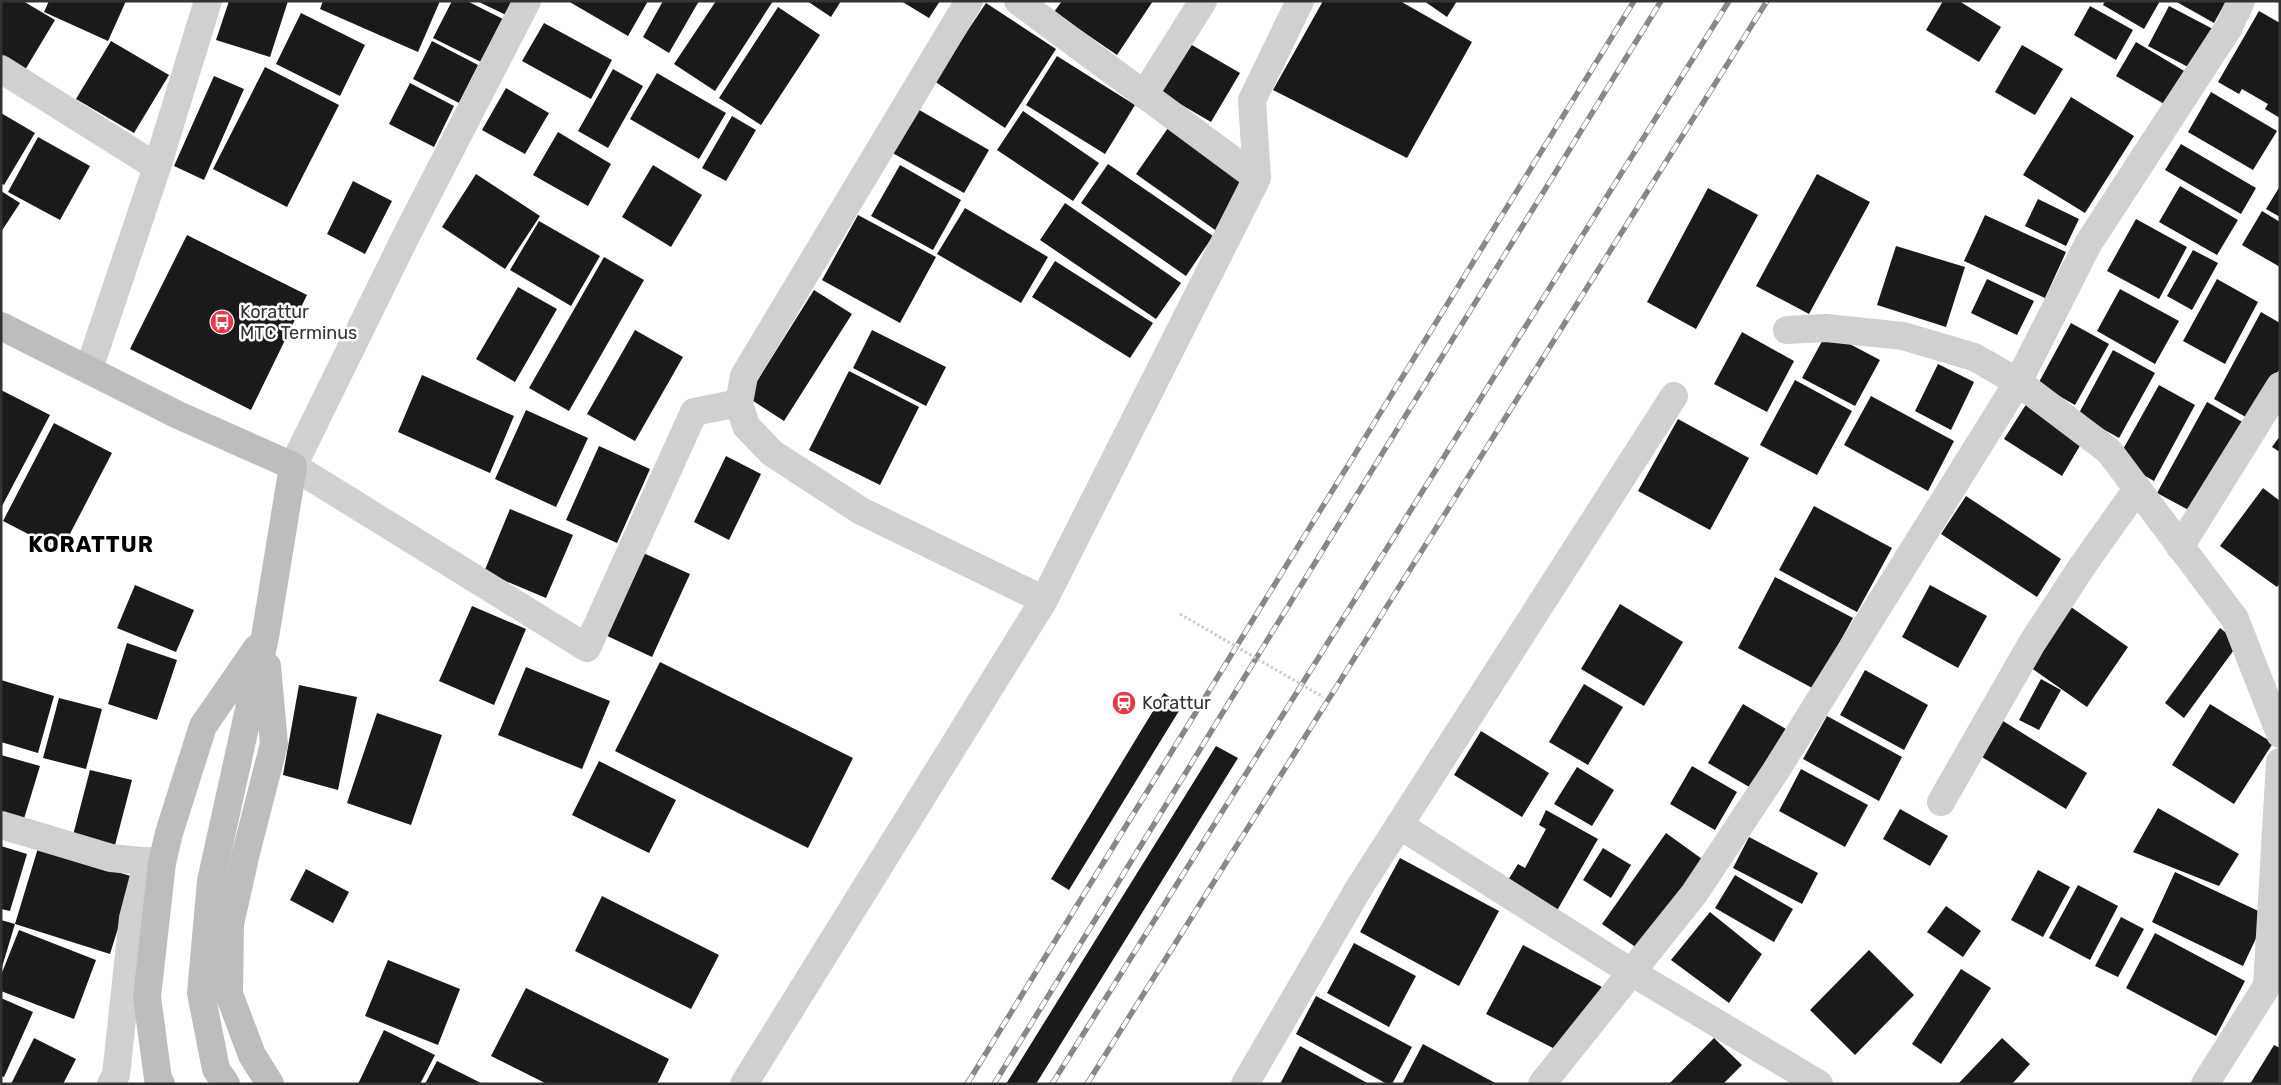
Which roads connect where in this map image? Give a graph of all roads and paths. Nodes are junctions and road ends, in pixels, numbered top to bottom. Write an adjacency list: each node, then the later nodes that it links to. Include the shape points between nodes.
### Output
1 (208, 1): 10 (street)
2 (527, 1): 19 (street)
3 (969, 1): 18 (street, via 744,376)
4 (1018, 1): 9 (street)
5 (1203, 1): 9 (street)
6 (1300, 1): 11 (street, via 1252,100)
7 (2241, 1): 15 (street, via 2229,27 2088,244)
8 (1, 69): 10 (street)
9 (1144, 95): 11 (street)
10 (157, 167): 14 (street)
11 (1257, 178): 22 (street)
12 (1, 326): 14 (street)
13 (1787, 330): 15 (street, via 1826,328 1903,336 1974,357)
14 (89, 369): 19 (street, via 178,415)
15 (2018, 382): 20 (street, via 2109,450); 32 (street, via 1775,772 1694,894)
16 (2280, 386): 21 (street)
17 (1674, 396): 30 (street)
18 (739, 402): 19 (street, via 694,412 587,648); 22 (street, via 746,426 772,453 861,511)
19 (293, 466): 24 (street)
20 (2137, 489): 21 (street); 28 (street, via 2032,643)
21 (2180, 547): 26 (street, via 2235,619)
22 (1044, 600): 38 (street)
23 (1180, 614): 25 (path, bridge)
24 (265, 637): 31 (street, via 203,726 169,833); 36 (street, via 211,881 202,974 201,993 216,1069); 37 (street, via 274,744 230,924 229,994 252,1055)
25 (1323, 697)
26 (2280, 734)
27 (2280, 762): 33 (street)
28 (1941, 802)
29 (1, 825): 31 (street, via 111,858)
30 (1399, 825): 32 (street); 39 (street)
31 (155, 862): 34 (street, via 133,918 116,1075); 35 (street, via 147,997)
32 (1631, 972): 40 (street); 41 (street)
33 (2273, 996): 42 (street)
34 (111, 1084)
35 (161, 1084)
36 (226, 1084)
37 (270, 1084)
38 (744, 1084)
39 (1245, 1084)
40 (1542, 1084)
41 (1820, 1084)
42 (2205, 1084)

